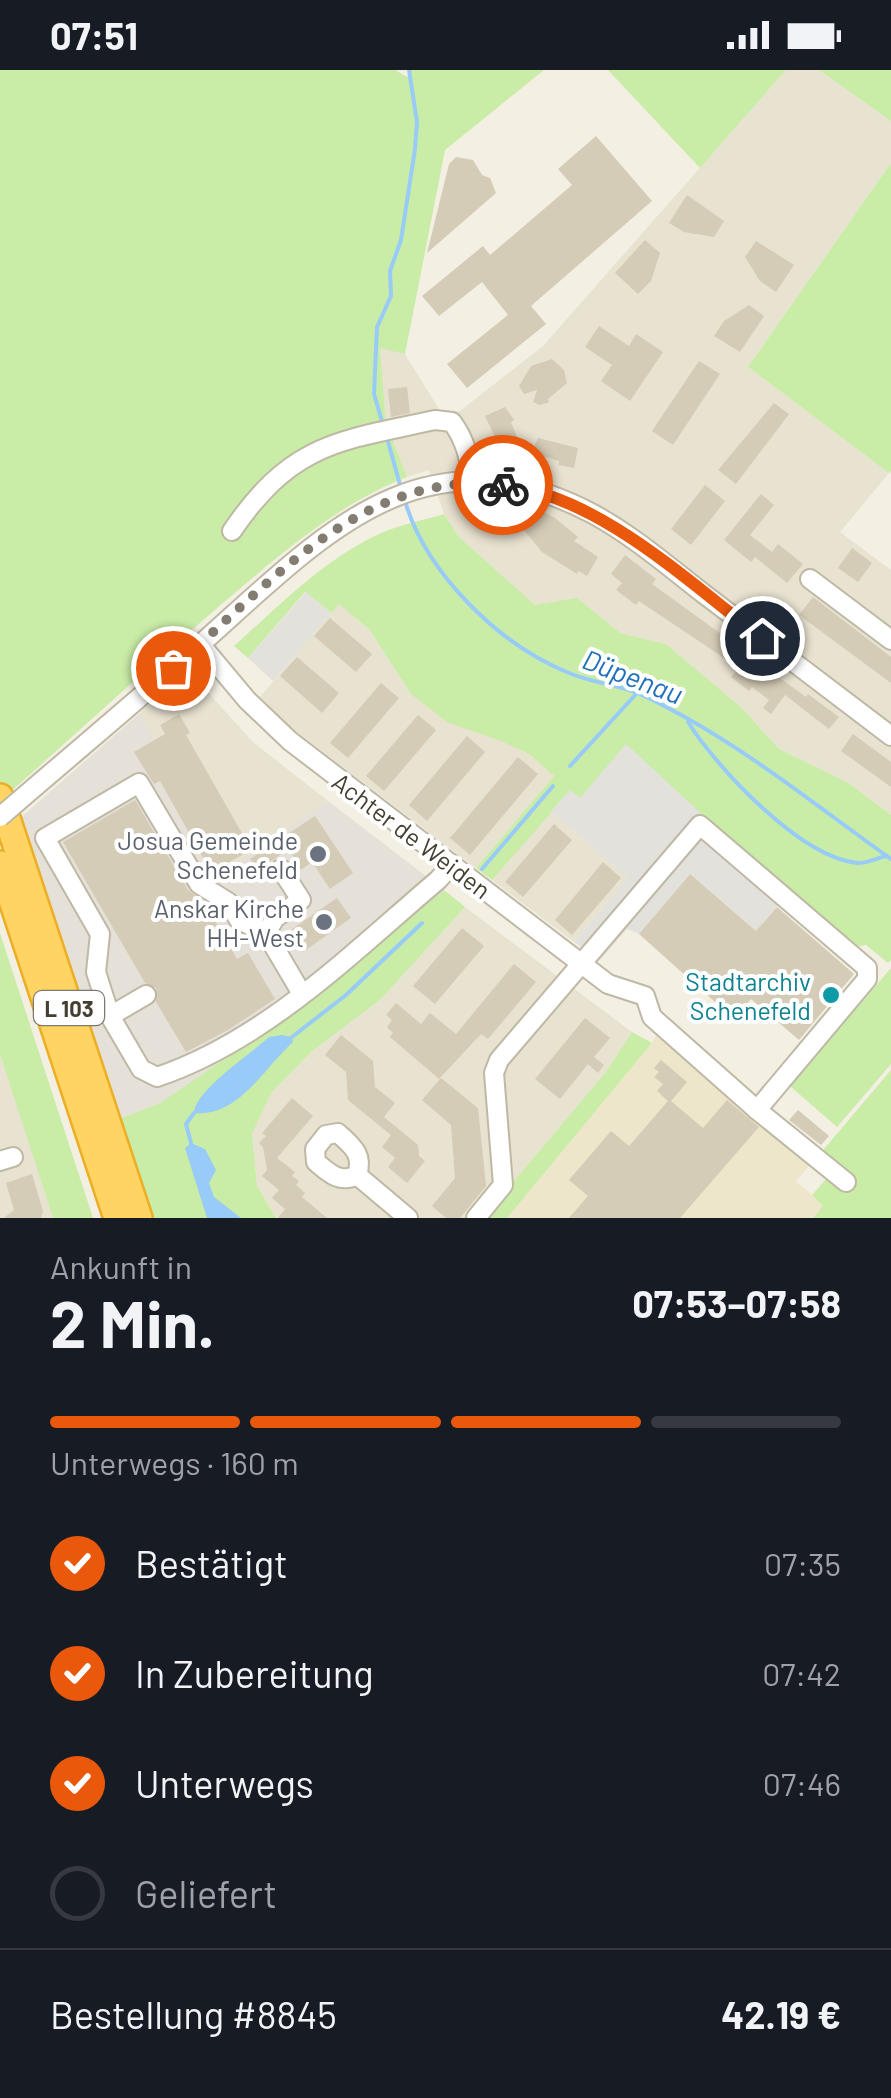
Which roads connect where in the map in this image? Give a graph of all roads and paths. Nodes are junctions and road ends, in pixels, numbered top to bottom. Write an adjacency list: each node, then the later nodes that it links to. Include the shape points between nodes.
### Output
1 (471, 482): 2 (street, via 461,434 452,422 434,420 328,445 293,463); 5 (street, via 377,503 316,543); 6 (street, via 519,486 594,515)
2 (232, 531)
3 (810, 578): 4 (street)
4 (891, 640)
5 (200, 644): 8 (street, bridge); 10 (street, Achter de Weiden, via 280,732)
6 (891, 736)
7 (0, 798): 21 (highway, L 103)
8 (0, 817)
9 (0, 864): 20 (highway, L 103)
10 (452, 864): 13 (street, Achter de Weiden); 14 (street)
11 (280, 869): 12 (street, via 301,900)
12 (266, 932): 14 (street); 16 (street, via 239,920 228,902 199,884 139,782 45,838 100,934 96,972)
13 (580, 963): 17 (street, Achter de Weiden, via 608,984 645,996 652,1017); 17 (street, via 700,825 867,968 867,979); 23 (street, via 496,1067 503,1186)
14 (302, 994): 16 (street, via 191,1066 157,1077 141,1069)
15 (146, 995): 16 (street)
16 (110, 1016)
17 (757, 1110): 19 (street)
18 (357, 1174): 22 (street)
19 (846, 1182)
20 (117, 1218)
21 (139, 1218)
22 (408, 1218)
23 (476, 1218)

